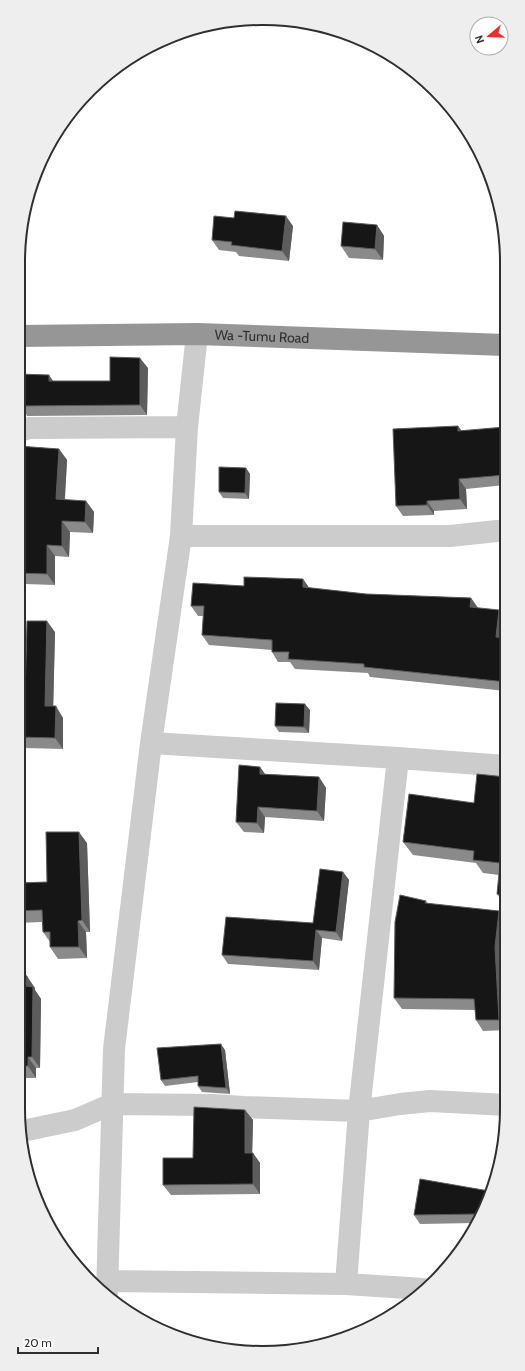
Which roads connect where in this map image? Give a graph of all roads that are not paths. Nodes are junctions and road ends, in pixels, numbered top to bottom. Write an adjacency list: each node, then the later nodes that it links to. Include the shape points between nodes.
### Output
1 (197, 334): 2 (highway, Wa -Tumu Road); 3 (highway, Wa -Tumu Road); 4 (street)
2 (25, 336)
3 (500, 345)
4 (187, 427): 5 (street); 7 (street)
5 (25, 429)
6 (500, 531): 7 (street, via 450,536)
7 (181, 536): 8 (street)
8 (151, 743): 9 (street); 11 (street, via 114,1049)
9 (398, 758): 10 (street); 13 (street)
10 (500, 766)
11 (112, 1104): 13 (street); 14 (street, via 75,1120); 16 (street)
12 (500, 1105): 13 (street, via 430,1101)
13 (359, 1111): 15 (street)
14 (26, 1130)
15 (346, 1284): 16 (street); 17 (street)
16 (108, 1287)
17 (417, 1289)

